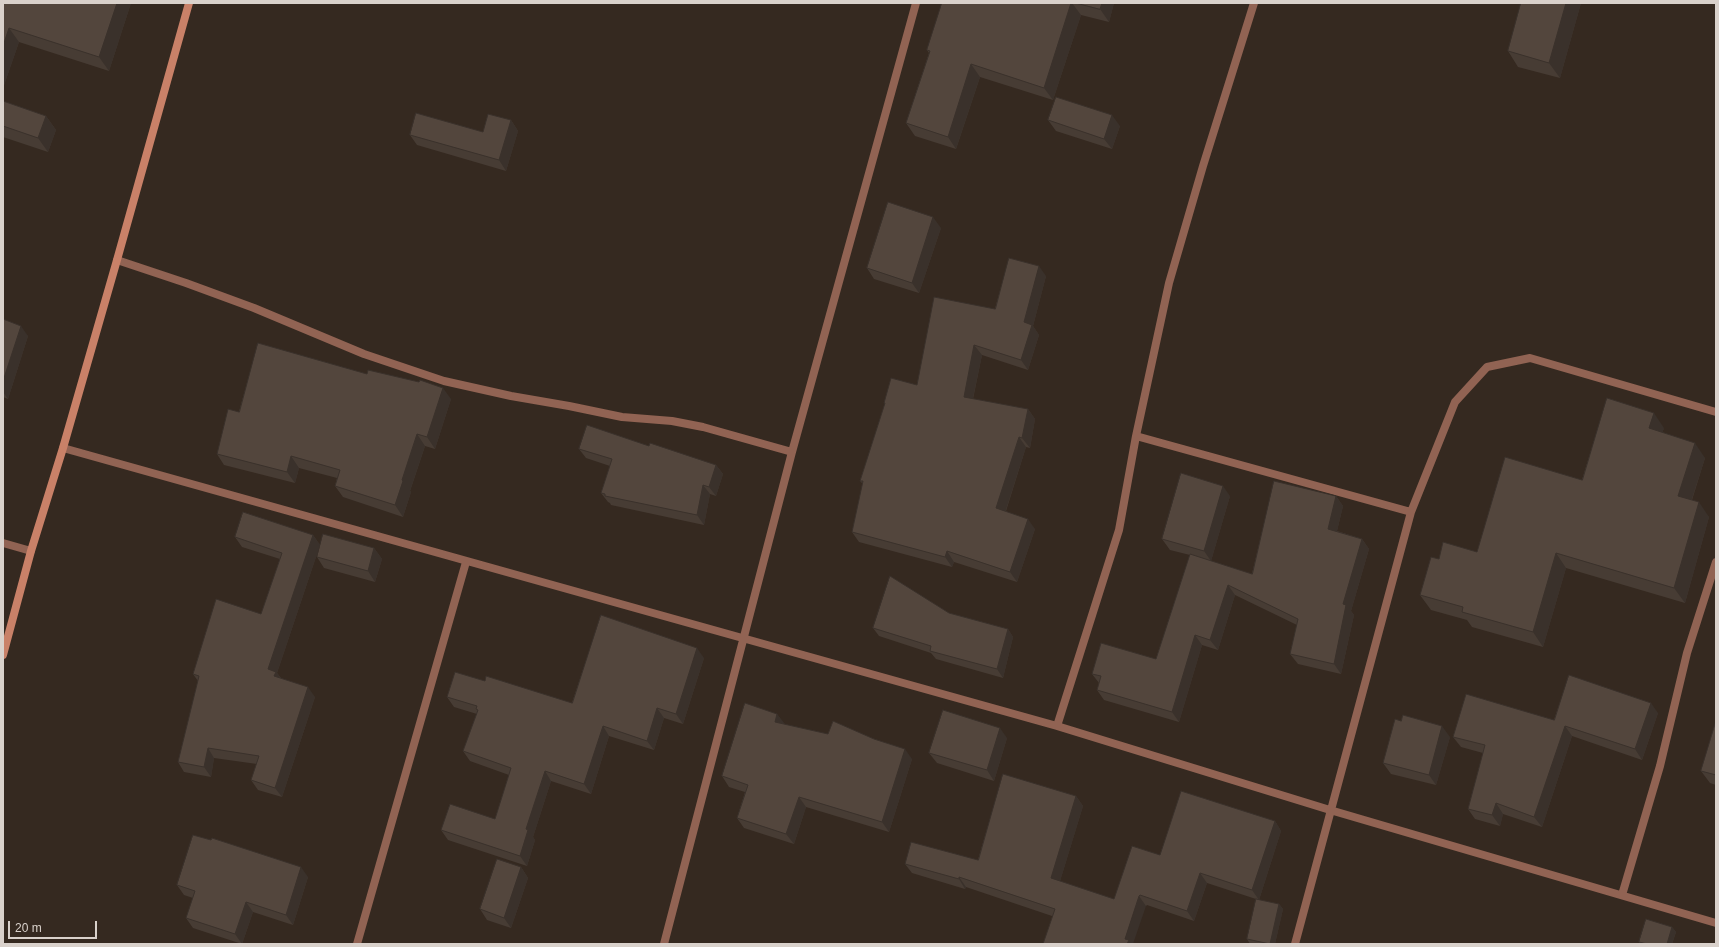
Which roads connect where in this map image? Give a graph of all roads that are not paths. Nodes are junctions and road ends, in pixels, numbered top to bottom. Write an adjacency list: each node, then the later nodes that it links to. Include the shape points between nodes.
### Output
1 (189, 3): 4 (street)
2 (916, 3): 8 (street)
3 (1254, 3): 6 (street, via 1169,283)
4 (117, 260): 7 (street); 8 (street, via 186,282 364,354 444,381 622,417 672,421 703,427)
5 (1716, 412): 9 (street, via 1530,358 1487,367 1455,402)
6 (1136, 436): 9 (street); 18 (street, via 1119,530)
7 (63, 448): 11 (street); 12 (street)
8 (792, 452): 16 (street)
9 (1411, 512): 19 (street)
10 (3, 543): 11 (street)
11 (31, 551): 17 (street)
12 (466, 562): 16 (street); 22 (street)
13 (1716, 562): 15 (street)
14 (1716, 586): 15 (street)
15 (1706, 591): 20 (street, via 1687,653 1660,766)
16 (744, 639): 18 (street); 23 (street)
17 (3, 655)
18 (1057, 726): 19 (street)
19 (1330, 810): 20 (street); 24 (street)
20 (1622, 894): 21 (street)
21 (1716, 923)
22 (357, 944)
23 (664, 944)
24 (1295, 944)

